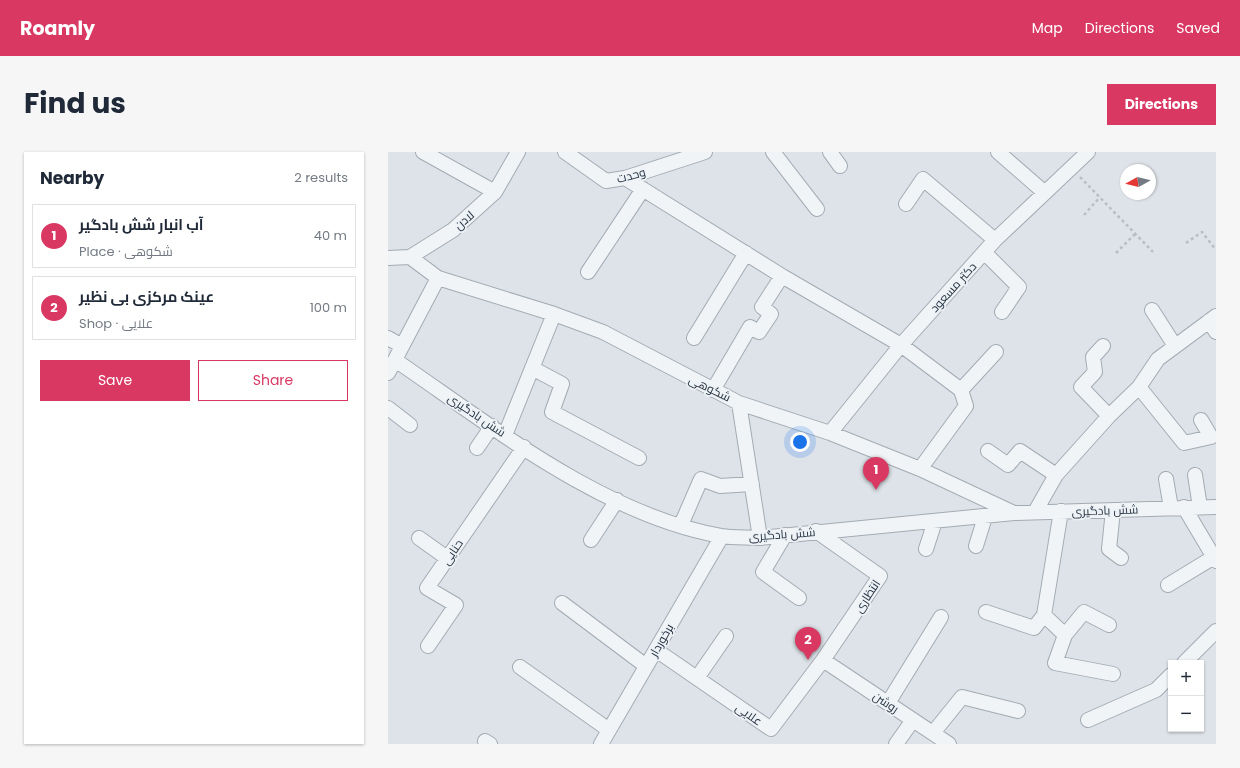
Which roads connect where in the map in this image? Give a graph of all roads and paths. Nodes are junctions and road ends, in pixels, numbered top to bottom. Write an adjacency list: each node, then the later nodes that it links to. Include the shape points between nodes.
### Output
1 (423, 152): 13 (street)
2 (518, 152): 13 (street, لادن)
3 (565, 152): 11 (street, وحدت, via 606,181)
4 (773, 152): 17 (street)
5 (830, 152): 9 (street)
6 (998, 152): 14 (street)
7 (1088, 152): 10 (street, دکتر مسعود)
8 (695, 153): 11 (street, وحدت)
9 (840, 166)
10 (1072, 168): 14 (street, دکتر مسعود); 15 (path)
11 (625, 178): 12 (street)
12 (643, 189): 25 (street); 29 (street)
13 (495, 192): 27 (street, لادن, via 453,230)
14 (1045, 193): 20 (street, دکتر مسعود)
15 (1100, 197): 18 (path); 19 (path)
16 (906, 204): 20 (street, via 923,179)
17 (817, 209)
18 (1084, 215)
19 (1135, 234): 24 (path); 26 (path)
20 (995, 240): 23 (street, دکتر مسعود)
21 (1186, 243): 22 (path, via 1202,232)
22 (1216, 250)
23 (984, 252): 33 (street, via 1019,287); 38 (street, دکتر مسعود)
24 (1153, 252)
25 (746, 253): 30 (street); 37 (street)
26 (1116, 253)
27 (410, 257): 28 (street, لادن); 31 (street, شکوهی)
28 (388, 258)
29 (588, 272)
30 (782, 276): 38 (street); 47 (street, via 762,307 772,314 760,332 750,326)
31 (438, 278): 34 (street, شکوهی); 39 (street)
32 (1152, 310): 41 (street)
33 (1002, 312)
34 (554, 314): 44 (street); 47 (street, شکوهی, via 603,332)
35 (1214, 323): 41 (street)
36 (388, 338): 39 (street)
37 (694, 338)
38 (901, 345): 48 (street); 55 (street, دکتر مسعود)
39 (402, 346): 43 (street)
40 (1103, 346): 51 (street, via 1093,357 1095,372 1081,387)
41 (1175, 346): 46 (street, via 1158,359)
42 (996, 352): 48 (street)
43 (395, 360): 45 (street); 54 (street, شش بادگیری)
44 (532, 368): 56 (street); 60 (street, via 562,384 552,412)
45 (388, 373)
46 (1139, 387): 51 (street); 52 (street, via 1184,443 1211,437)
47 (713, 390): 49 (street, شکوهی)
48 (961, 390): 61 (street, via 966,406)
49 (740, 403): 55 (street, شکوهی); 65 (street)
50 (388, 408): 53 (street)
51 (1109, 416): 62 (street)
52 (1201, 420)
53 (410, 425)
54 (492, 426): 56 (street, شش بادگیری); 58 (street)
55 (830, 433): 61 (street, شکوهی)
56 (505, 434): 57 (street, شش بادگیری)
57 (524, 447): 66 (street, شش بادگیری, via 589,487); 85 (street, حنایی)
58 (477, 448)
59 (988, 451): 62 (street, via 1008,465 1020,451)
60 (639, 458)
61 (920, 469): 73 (street, شکوهی)
62 (1056, 475): 72 (street)
63 (1195, 475): 67 (street)
64 (1166, 479): 69 (street)
65 (752, 484): 76 (street, via 720,486 701,479); 81 (street)
66 (617, 500): 76 (street, شش بادگیری, via 664,521); 82 (street)
67 (1200, 507): 68 (street, شش بادگیری); 69 (street, شش بادگیری)
68 (1216, 507)
69 (1178, 508): 70 (street, شش بادگیری); 87 (street)
70 (1113, 510): 71 (street, شش بادگیری); 86 (street, via 1109,549)
71 (1061, 511): 72 (street, شش بادگیری); 92 (street)
72 (1035, 512): 73 (street, شش بادگیری)
73 (1014, 513): 74 (street, شش بادگیری)
74 (986, 517): 75 (street, شش بادگیری); 83 (street)
75 (935, 521): 77 (street, شش بادگیری); 84 (street)
76 (681, 525): 79 (street, شش بادگیری)
77 (816, 531): 78 (street, شش بادگیری); 100 (street, انتظاری, via 880,576)
78 (785, 535): 81 (street, شش بادگیری); 89 (street, via 763,572)
79 (722, 536): 81 (street, شش بادگیری); 99 (street, برخوردار)
80 (418, 538): 85 (street)
81 (760, 538)
82 (591, 540)
83 (976, 546)
84 (926, 549)
85 (447, 558): 98 (street, حنایی, via 427,588 456,605)
86 (1121, 558)
87 (1215, 559): 88 (street)
88 (1168, 585)
89 (799, 598)
90 (562, 603): 102 (street)
91 (986, 612): 92 (street, via 1034,628)
92 (1044, 615): 95 (street)
93 (941, 617): 107 (street)
94 (1109, 625): 95 (street, via 1084,612)
95 (1065, 635): 104 (street, via 1055,663)
96 (726, 636): 105 (street)
97 (1214, 636): 101 (street)
98 (428, 646)
99 (656, 650): 102 (street, برخوردار); 105 (street, علایی)
100 (823, 660): 105 (street, علایی, via 771,729); 107 (street, روشن)
101 (1187, 660)
102 (646, 666): 111 (street, برخوردار)
103 (520, 667): 111 (street)
104 (1113, 674)
105 (697, 678)
106 (1168, 678): 110 (street, via 1156,690)
107 (888, 703): 109 (street, روشن)
108 (1018, 711): 112 (street, via 962,697)
109 (913, 720): 112 (street, روشن); 114 (street)
110 (1088, 720)
111 (609, 730): 113 (street, برخوردار)
112 (933, 733): 115 (street, روشن)
113 (601, 744)
114 (896, 744)
115 (949, 744)

